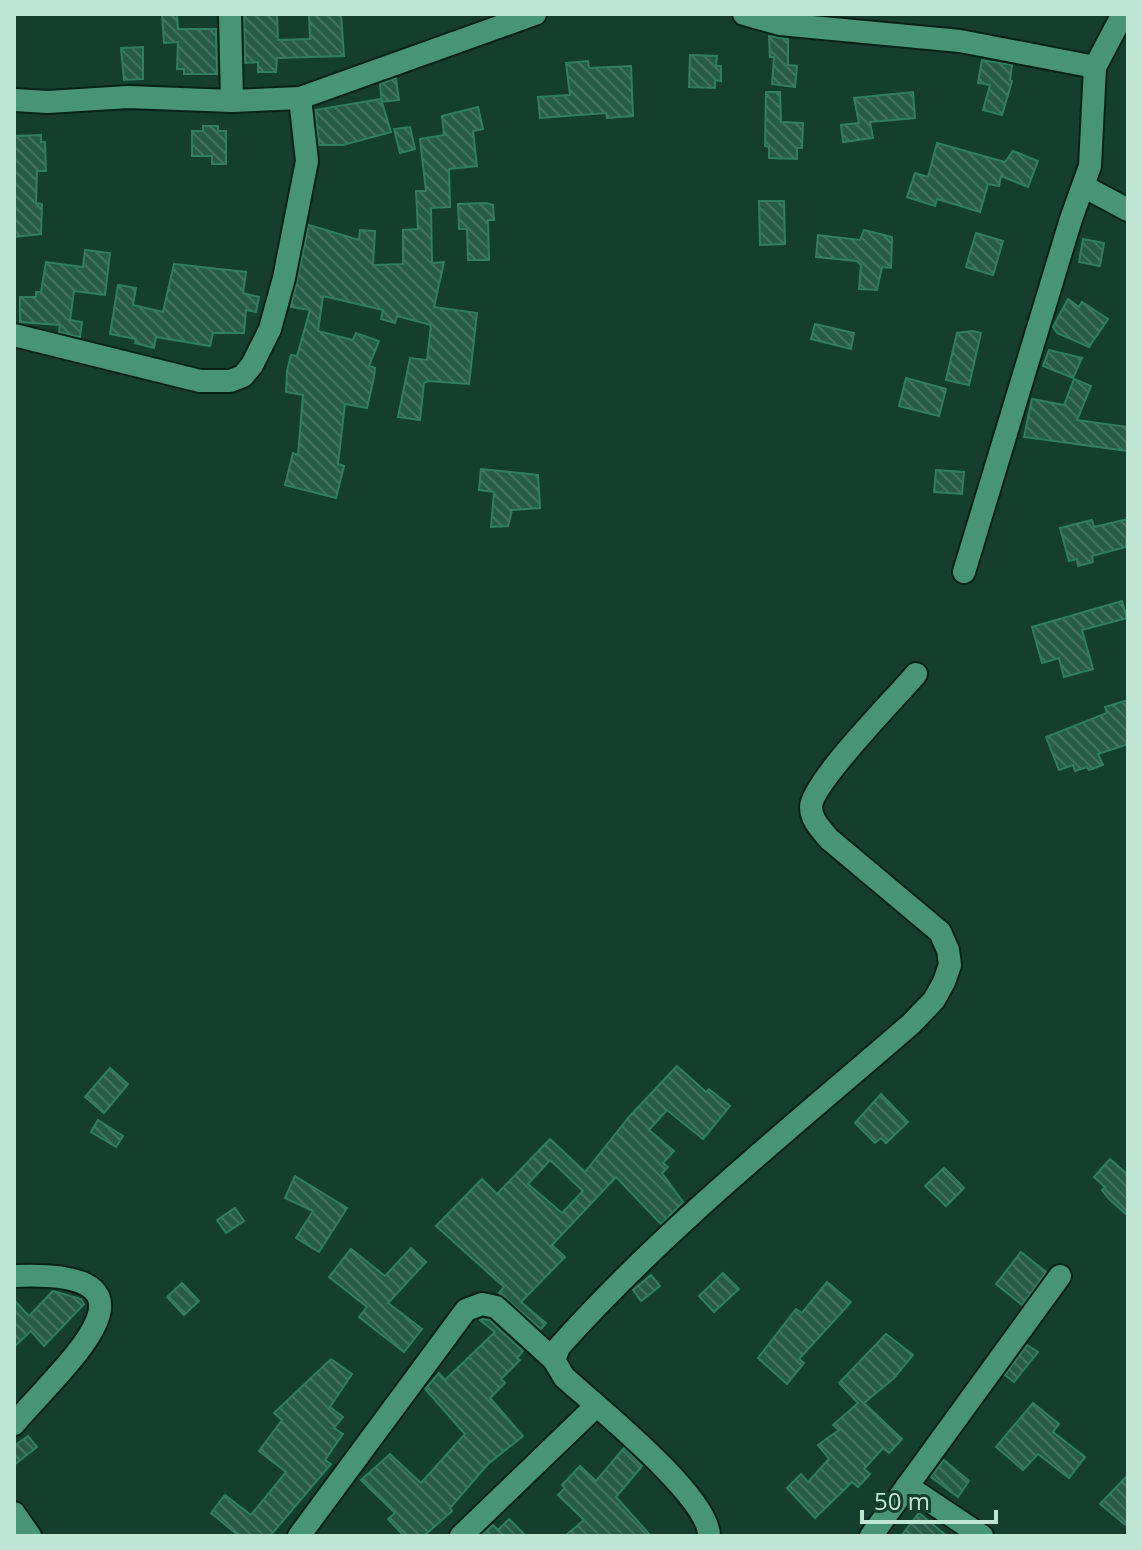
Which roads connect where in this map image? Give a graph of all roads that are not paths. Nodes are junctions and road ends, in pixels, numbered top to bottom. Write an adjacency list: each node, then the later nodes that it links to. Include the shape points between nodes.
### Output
1 (230, 14): 8 (street)
2 (531, 14): 6 (street)
3 (744, 14): 5 (street, via 780,24 960,41)
4 (1123, 14): 5 (street)
5 (1095, 67): 9 (street, via 1093,141)
6 (300, 98): 8 (street); 11 (street, via 307,161 284,278 270,329 243,376 200,381)
7 (14, 100): 8 (street)
8 (232, 101)
9 (1085, 187): 10 (street); 12 (street)
10 (1128, 210)
11 (14, 335)
12 (964, 572)
13 (916, 674): 16 (street, via 836,763 811,808 815,823 837,846 940,932 950,965 944,982 911,1024 626,1275 559,1347)
14 (14, 1276): 18 (street, via 75,1277 89,1283 102,1308 79,1349)
15 (1060, 1276): 19 (street)
16 (554, 1360): 17 (street, via 564,1377); 22 (street, via 496,1307 482,1304 466,1310)
17 (596, 1406): 23 (street); 24 (street, via 684,1488 708,1521)
18 (14, 1424)
19 (907, 1486): 25 (street); 26 (street)
20 (14, 1513): 21 (street)
21 (30, 1536)
22 (299, 1536)
23 (461, 1536)
24 (709, 1536)
25 (871, 1536)
26 (982, 1536)

